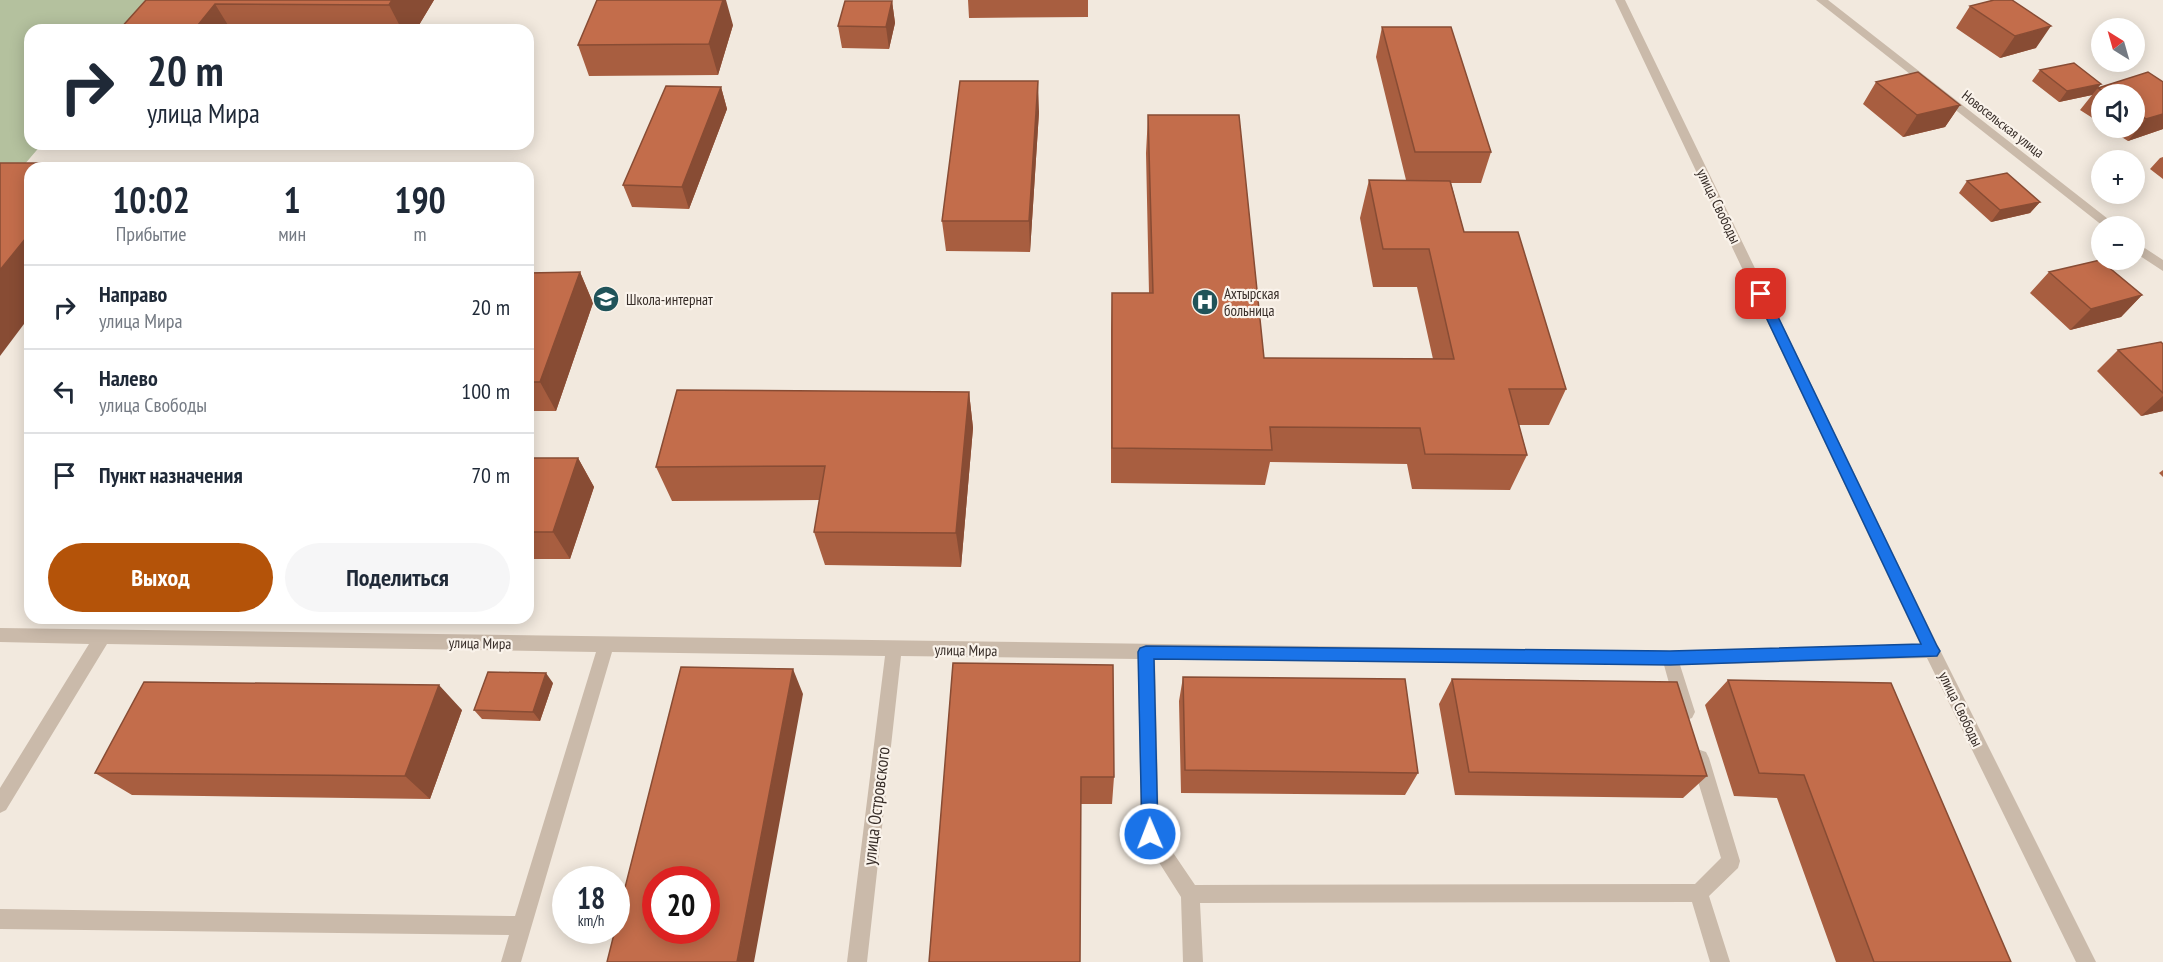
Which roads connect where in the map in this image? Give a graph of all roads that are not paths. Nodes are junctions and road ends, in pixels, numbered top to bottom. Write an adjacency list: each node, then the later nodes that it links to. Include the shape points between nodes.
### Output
1 (1620, 0): 10 (street, улица Свободы)
2 (1821, 0): 3 (street, Новосельская улица)
3 (2098, 216)
4 (2145, 253): 5 (street)
5 (2163, 267)
6 (0, 635): 7 (street, улица Мира)
7 (102, 637): 8 (street, улица Мира); 13 (street)
8 (606, 645): 9 (street, улица Мира); 17 (street)
9 (894, 650): 11 (street, улица Мира); 19 (street, улица Островского)
10 (1932, 651): 12 (street, улица Мира); 22 (street, улица Свободы)
11 (1146, 652): 12 (street, улица Мира); 15 (street, via 1150,834)
12 (1670, 658): 14 (street, via 1731,861)
13 (0, 804)
14 (1699, 893): 15 (street); 21 (street)
15 (1190, 894): 20 (street)
16 (0, 919): 17 (street)
17 (522, 926): 18 (street)
18 (511, 962)
19 (857, 962)
20 (1193, 962)
21 (1720, 962)
22 (2086, 962)

